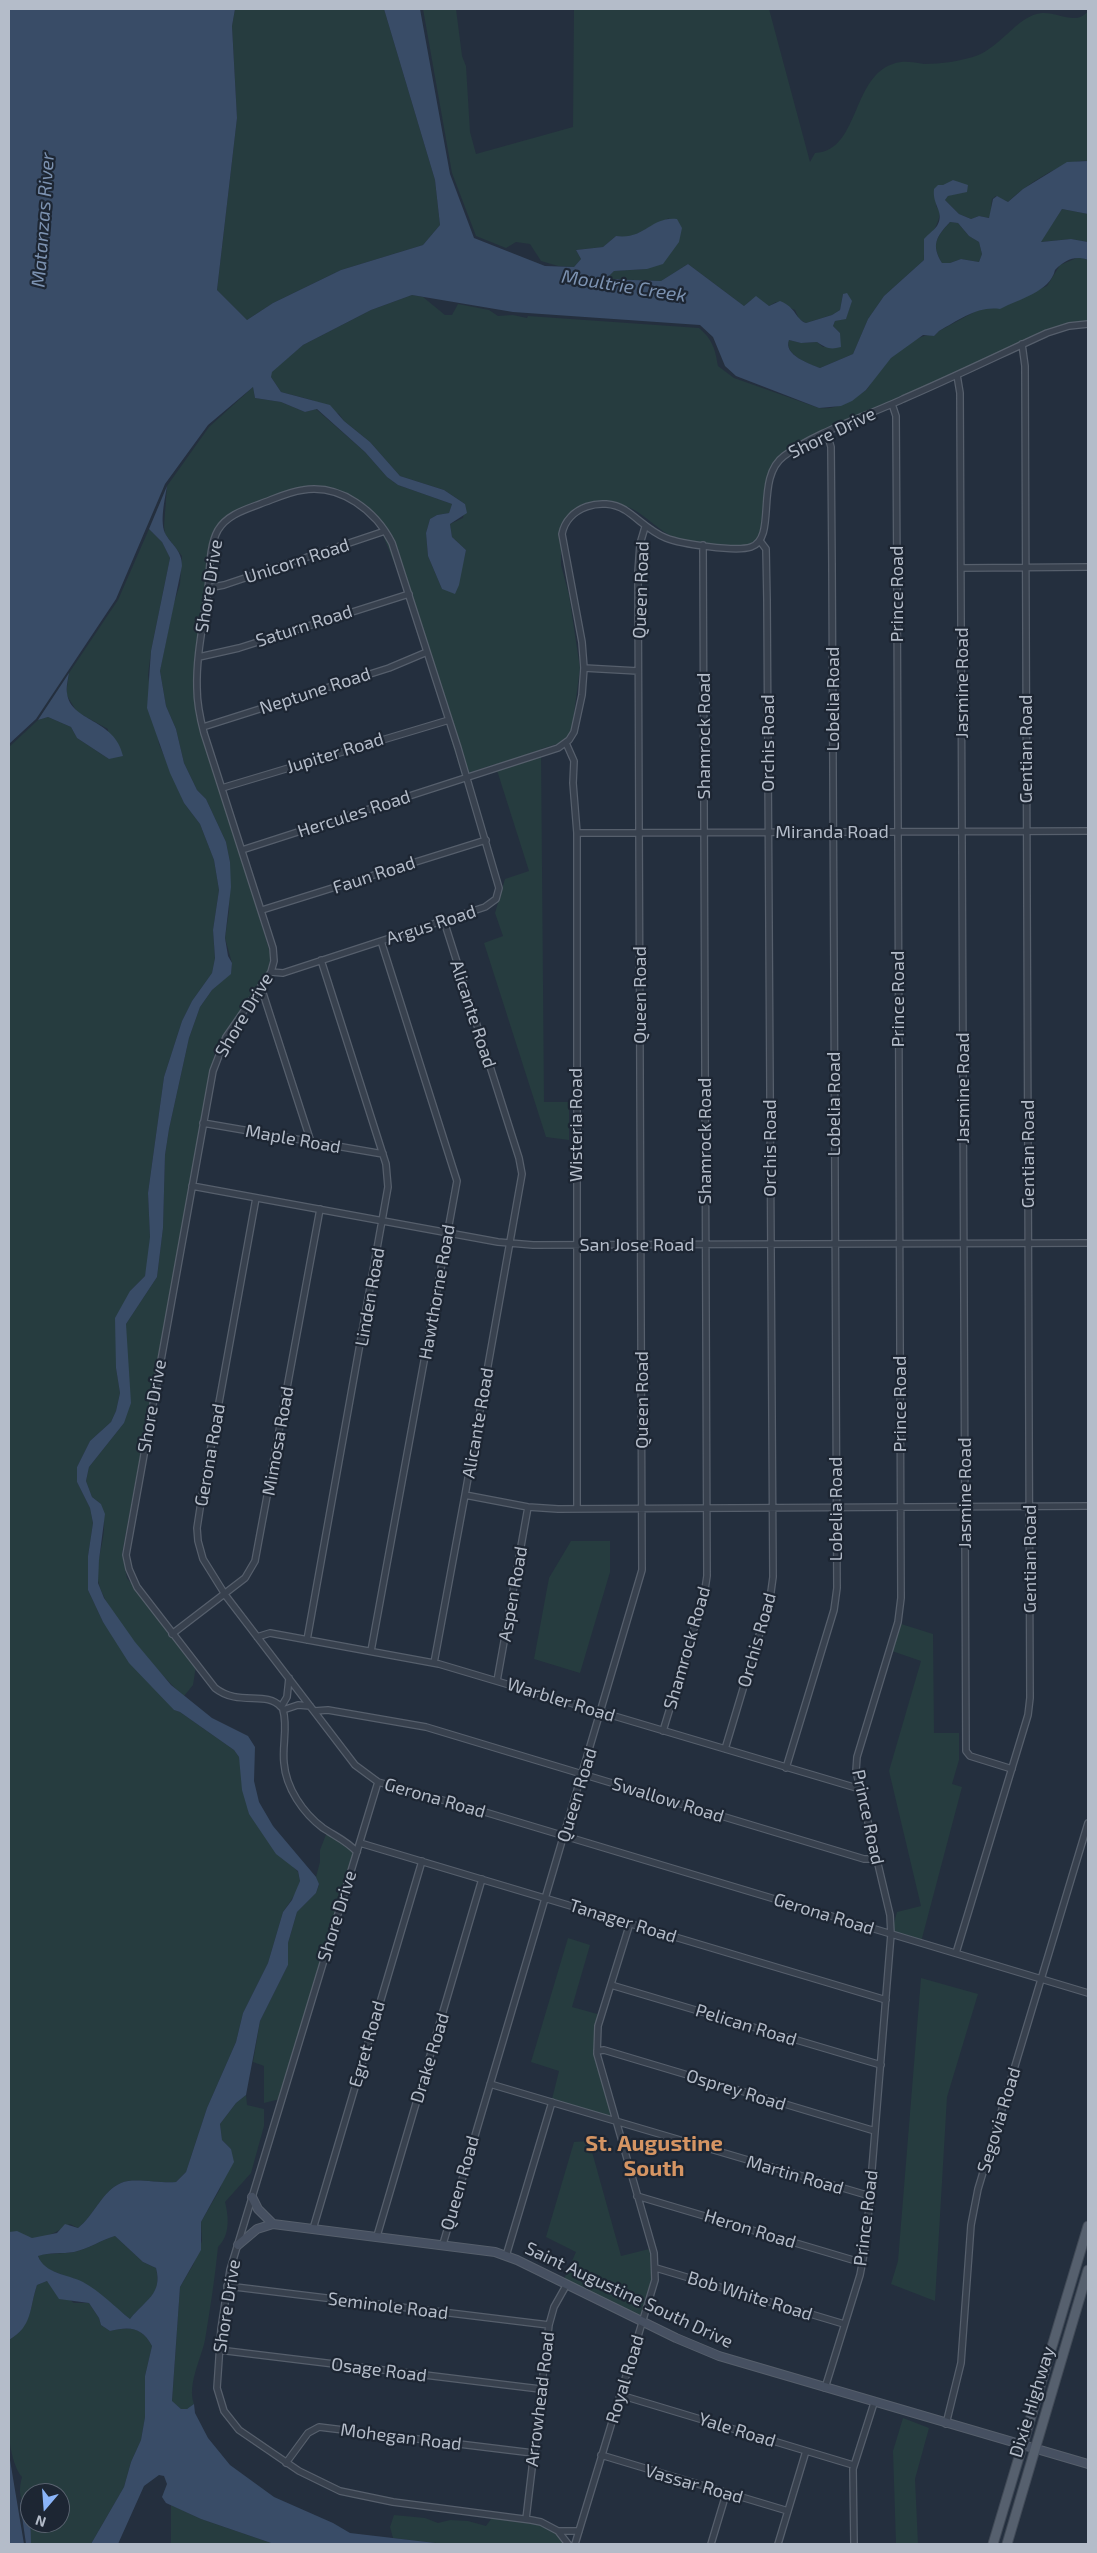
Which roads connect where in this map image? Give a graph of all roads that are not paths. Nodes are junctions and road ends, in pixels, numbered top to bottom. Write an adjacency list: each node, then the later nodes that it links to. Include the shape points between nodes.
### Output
1 (1088, 324): 2 (street, Shore Drive, via 1060,329)
2 (1022, 344): 3 (street, Shore Drive); 12 (street, Gentian Road, via 1025,366)
3 (957, 375): 4 (street, Shore Drive); 11 (street, Jasmine Road, via 960,393)
4 (892, 404): 5 (street, Shore Drive); 28 (street, Prince Road, via 896,416)
5 (827, 433): 8 (street, Shore Drive, via 784,456 774,467 767,485 765,531); 27 (street, Lobelia Road, via 831,447)
6 (645, 527): 9 (street, via 667,539); 17 (street, via 625,510 602,505 577,511 564,524 562,541); 18 (street, Queen Road, via 639,553)
7 (385, 531): 13 (street, Unicorn Road); 13 (street, Shore Drive, via 364,508 340,494 317,489 288,493 224,522 214,539); 14 (street, Shore Drive, via 395,550)
8 (760, 541): 9 (street, via 745,548); 26 (street, Orchis Road, via 766,549 767,572)
9 (703, 545): 32 (street, Shamrock Road)
10 (1088, 567): 12 (street)
11 (961, 568): 12 (street); 29 (street, Jasmine Road)
12 (1026, 568): 30 (street, Gentian Road)
13 (208, 588): 16 (street, Shore Drive)
14 (409, 594): 15 (street, Shore Drive); 16 (street, Saturn Road, via 239,648)
15 (427, 652): 19 (street, Shore Drive); 20 (street, Neptune Road, via 390,668)
16 (199, 657): 20 (street, Shore Drive, via 196,687)
17 (584, 668): 18 (street); 21 (street, via 576,725)
18 (638, 671): 25 (street, Queen Road)
19 (449, 720): 22 (street, Shore Drive); 23 (street, Jupiter Road)
20 (202, 727): 23 (street, Shore Drive)
21 (566, 743): 22 (street); 31 (street, Wisteria Road, via 574,761)
22 (466, 777): 33 (street, Argus Road); 34 (street, Hercules Road)
23 (222, 788): 34 (street, Shore Drive)
24 (1088, 831): 30 (street, Miranda Road)
25 (640, 832): 31 (street, Miranda Road); 32 (street, Miranda Road); 57 (street, Queen Road)
26 (768, 832): 27 (street, Miranda Road); 32 (street, Miranda Road); 52 (street, Orchis Road)
27 (833, 832): 28 (street, Miranda Road); 53 (street, Lobelia Road)
28 (898, 832): 29 (street, Miranda Road); 54 (street, Prince Road)
29 (962, 832): 30 (street, Miranda Road); 55 (street, Jasmine Road)
30 (1026, 832): 49 (street, Gentian Road)
31 (576, 833): 56 (street, Wisteria Road)
32 (704, 833): 58 (street, Shamrock Road)
33 (486, 840): 35 (street, Faun Road); 36 (street, Argus Road, via 499,888 496,899 488,906)
34 (242, 850): 35 (street, Shore Drive)
35 (262, 910): 39 (street, Shore Drive, via 273,948)
36 (444, 921): 37 (street, Argus Road); 51 (street, Alicante Road, via 520,1158 522,1174)
37 (381, 941): 38 (street, Argus Road); 48 (street, Hawthorne Road, via 457,1176)
38 (321, 960): 39 (street, Argus Road, via 283,973); 43 (street, Linden Road)
39 (271, 972): 40 (street, Shore Drive)
40 (261, 987): 41 (street, Shore Drive, via 220,1048); 42 (street)
41 (203, 1123): 42 (street, Maple Road); 44 (street, Shore Drive)
42 (311, 1142): 43 (street, Maple Road)
43 (382, 1154): 47 (street, Linden Road, via 388,1187)
44 (192, 1186): 45 (street, San Jose Road); 71 (street, Shore Drive, via 127,1545 132,1578)
45 (256, 1198): 46 (street, San Jose Road); 70 (street, Gerona Road, via 197,1528 204,1559)
46 (320, 1209): 47 (street, San Jose Road); 70 (street, Mimosa Road, via 256,1561 245,1578)
47 (384, 1221): 48 (street, San Jose Road); 73 (street, Linden Road)
48 (448, 1232): 51 (street, San Jose Road); 74 (street, Hawthorne Road)
49 (1029, 1243): 50 (street, San Jose Road); 55 (street, San Jose Road); 60 (street, Gentian Road)
50 (1088, 1243)
51 (511, 1244): 56 (street, San Jose Road); 59 (street, Alicante Road)
52 (770, 1244): 53 (street, San Jose Road); 58 (street, San Jose Road); 63 (street, Orchis Road)
53 (835, 1244): 54 (street, San Jose Road); 64 (street, Lobelia Road)
54 (899, 1244): 55 (street, San Jose Road); 65 (street, Prince Road)
55 (964, 1244): 66 (street, Jasmine Road)
56 (577, 1245): 57 (street, San Jose Road); 67 (street, Wisteria Road)
57 (642, 1245): 58 (street, San Jose Road); 68 (street, Queen Road)
58 (706, 1245): 69 (street, Shamrock Road)
59 (465, 1495): 62 (street, Alicante Road); 75 (street)
60 (1030, 1506): 61 (street, Alicante Road); 66 (street, Alicante Road); 84 (street, Gentian Road, via 1030,1698)
61 (1088, 1506)
62 (528, 1507): 67 (street, Alicante Road); 77 (street, Aspen Road)
63 (772, 1507): 64 (street, Alicante Road); 69 (street, Alicante Road); 82 (street, Orchis Road, via 773,1577 770,1600)
64 (836, 1507): 65 (street, Alicante Road); 83 (street, Lobelia Road, via 834,1610)
65 (900, 1507): 66 (street, Alicante Road); 87 (street, Prince Road, via 900,1610 857,1757)
66 (965, 1507): 84 (street, Jasmine Road, via 966,1750 970,1756)
67 (578, 1508): 68 (street, Alicante Road)
68 (642, 1508): 69 (street, Alicante Road); 80 (street, Queen Road, via 641,1581)
69 (707, 1508): 81 (street, Shamrock Road, via 706,1587)
70 (225, 1594): 71 (street, Mimosa Road); 72 (street, Gerona Road)
71 (172, 1634): 76 (street, Shore Drive, via 210,1683 226,1696 269,1700 282,1707 287,1697)
72 (257, 1637): 73 (street, Warbler Road, via 270,1633); 76 (street, Gerona Road)
73 (307, 1640): 74 (street, Warbler Road)
74 (371, 1651): 75 (street, Warbler Road)
75 (434, 1663): 77 (street, Warbler Road)
76 (289, 1678): 78 (street, Gerona Road)
77 (497, 1681): 80 (street, Warbler Road)
78 (312, 1709): 79 (street, Swallow Road, via 298,1705); 85 (street, Swallow Road, via 426,1727); 86 (street, Gerona Road, via 355,1765)
79 (283, 1710): 91 (street, Shore Drive, via 284,1764 293,1792 316,1822 345,1840)
80 (602, 1712): 81 (street, Warbler Road); 85 (street, Queen Road)
81 (663, 1731): 82 (street, Warbler Road)
82 (725, 1750): 83 (street, Warbler Road)
83 (786, 1768): 87 (street, Warbler Road)
84 (1012, 1769): 98 (street, Gentian Road)
85 (583, 1774): 89 (street, Queen Road); 92 (street, Swallow Road, via 864,1859)
86 (378, 1782): 89 (street, Gerona Road); 90 (street, Shore Drive)
87 (860, 1789): 92 (street, Prince Road)
88 (1088, 1823): 99 (street, Segovia Road)
89 (564, 1836): 95 (street, Queen Road); 97 (street, Gerona Road)
90 (360, 1843): 91 (street, Shore Drive); 93 (street, Tanager Road)
91 (357, 1852): 109 (street, Shore Drive)
92 (877, 1859): 97 (street, Prince Road)
93 (422, 1861): 94 (street, Tanager Road); 114 (street, Egret Road)
94 (482, 1879): 95 (street, Tanager Road); 115 (street, Drake Road)
95 (546, 1898): 96 (street, Tanager Road); 105 (street, Queen Road)
96 (630, 1923): 100 (street, Royal Road); 102 (street, Tanager Road)
97 (892, 1934): 98 (street, Gerona Road); 102 (street, Prince Road)
98 (956, 1953): 99 (street, Gerona Road)
99 (1042, 1980): 101 (street, Gerona Road); 132 (street, Segovia Road, via 974,2207 962,2363)
100 (611, 1985): 103 (street, Royal Road, via 598,2026); 104 (street, Pelican Road)
101 (1088, 1993)
102 (886, 2000): 104 (street, Prince Road)
103 (597, 2051): 107 (street, Royal Road); 108 (street, Osprey Road, via 604,2050)
104 (881, 2065): 108 (street, Prince Road)
105 (490, 2084): 106 (street, Martin Road); 117 (street, Queen Road)
106 (552, 2102): 107 (street, Martin Road); 118 (street)
107 (616, 2121): 110 (street, Royal Road); 111 (street, Martin Road)
108 (875, 2130): 111 (street, Prince Road)
109 (252, 2196): 112 (street, via 258,2210); 116 (street, Shore Drive)
110 (637, 2196): 119 (street, Heron Road); 120 (street, Royal Road)
111 (870, 2196): 119 (street, Prince Road)
112 (273, 2224): 114 (street, Saint Augustine South Drive); 116 (street, via 257,2229)
113 (1088, 2226): 133 (main road, Dixie Highway)
114 (313, 2229): 115 (street, Saint Augustine South Drive)
115 (377, 2236): 117 (street, Saint Augustine South Drive)
116 (238, 2244): 123 (street, Shore Drive)
117 (443, 2244): 118 (street, Saint Augustine South Drive)
118 (506, 2256): 122 (street, Saint Augustine South Drive)
119 (863, 2263): 125 (street, Prince Road)
120 (656, 2268): 124 (street, Royal Road); 125 (street, Bob White Road)
121 (1088, 2270): 134 (main road, Dixie Highway)
122 (567, 2284): 124 (street, Saint Augustine South Drive); 126 (street, Arrowhead Road, via 556,2302)
123 (227, 2286): 126 (street, Seminole Road); 127 (street, Shore Drive)
124 (642, 2321): 128 (street, Saint Augustine South Drive, via 719,2356); 130 (street, Royal Road)
125 (844, 2324): 128 (street, Prince Road)
126 (549, 2325): 129 (street, Arrowhead Road)
127 (219, 2350): 129 (street, Osage Road); 138 (street, Shore Drive, via 217,2388 224,2411 239,2430)
128 (825, 2388): 131 (street, Saint Augustine South Drive)
129 (540, 2389): 136 (street, Arrowhead Road)
130 (620, 2395): 135 (street, Yale Road); 137 (street, Royal Road)
131 (874, 2402): 132 (street, Saint Augustine South Drive); 140 (street)
132 (946, 2424): 133 (street, Saint Augustine South Drive)
133 (1023, 2445): 134 (street, Saint Augustine South Drive); 151 (main road, Dixie Highway)
134 (1035, 2449): 139 (street, Saint Augustine South Drive); 152 (main road, Dixie Highway)
135 (806, 2451): 140 (street, Yale Road); 142 (street)
136 (533, 2453): 138 (street, Mohegan Road, via 319,2427 308,2433); 143 (street, Arrowhead Road)
137 (601, 2455): 141 (street, Vassar Road); 144 (street, Royal Road)
138 (286, 2463): 143 (street, Shore Drive, via 332,2488 354,2495)
139 (1088, 2464)
140 (853, 2465): 150 (street)
141 (726, 2494): 142 (street, Vassar Road); 148 (street)
142 (788, 2511): 149 (street)
143 (526, 2519): 145 (street, Shore Drive)
144 (578, 2530): 145 (street, Shore Drive); 147 (street, Royal Road)
145 (558, 2531): 146 (street, Shore Drive)
146 (568, 2544)
147 (575, 2544)
148 (711, 2544)
149 (778, 2544)
150 (854, 2544)
151 (993, 2544)
152 (1007, 2544)

